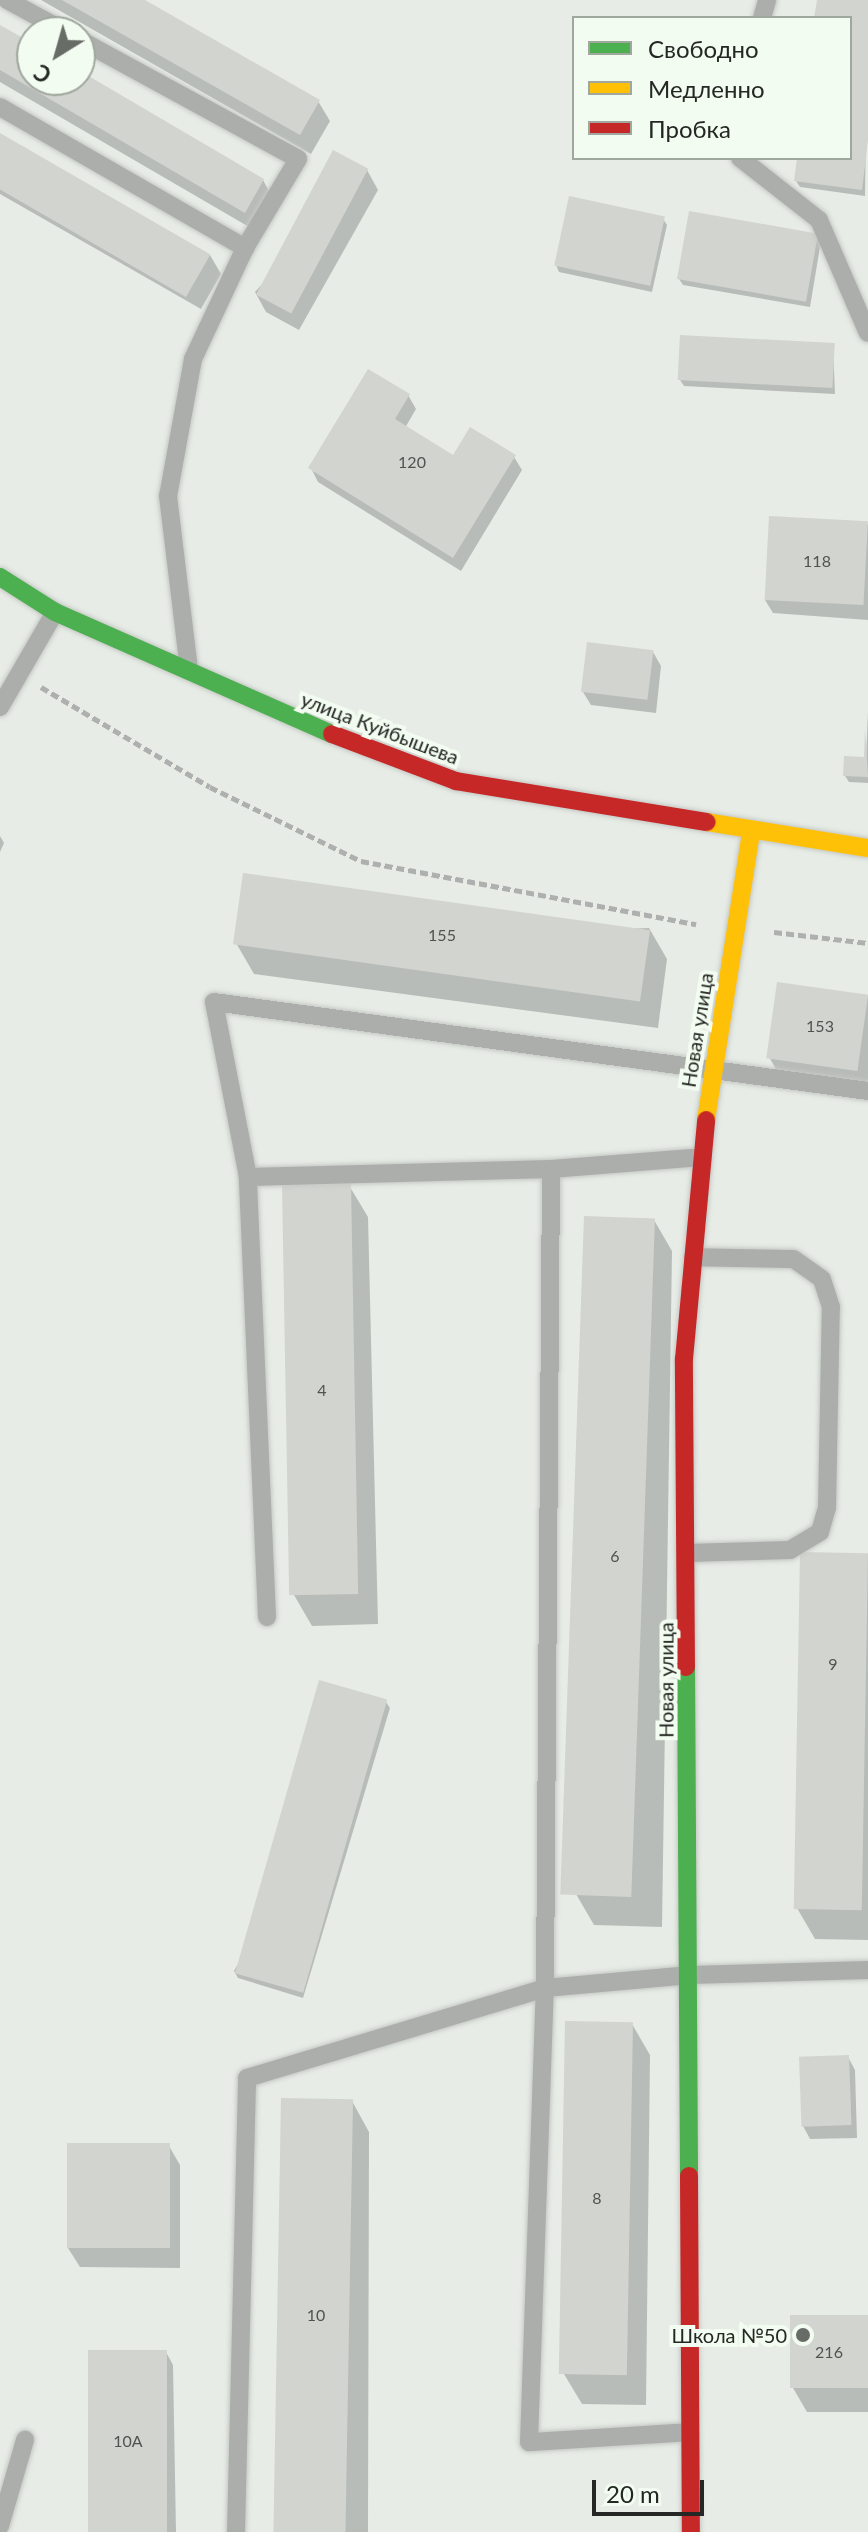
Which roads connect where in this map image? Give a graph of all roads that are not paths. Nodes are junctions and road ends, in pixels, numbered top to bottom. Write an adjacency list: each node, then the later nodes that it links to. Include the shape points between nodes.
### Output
1 (7, 0): 2 (lane)
2 (36, 16)
3 (96, 49): 6 (lane, via 298,159)
4 (0, 107): 6 (lane)
5 (743, 160): 7 (lane, via 819,220)
6 (245, 248): 10 (lane, via 193,359 168,496)
7 (868, 333)
8 (0, 577): 9 (street, улица Куйбышева)
9 (55, 612): 10 (street, улица Куйбышева); 11 (lane)
10 (189, 670): 12 (street, улица Куйбышева, via 300,722 456,781)
11 (0, 707)
12 (751, 832): 13 (street, улица Куйбышева); 14 (street, Новая улица)
13 (868, 848)
14 (711, 1072): 15 (lane); 16 (street, Новая улица); 18 (lane, via 214,1002)
15 (868, 1091)
16 (702, 1157): 17 (lane); 19 (street, Новая улица)
17 (551, 1169): 18 (lane); 24 (lane)
18 (248, 1177): 21 (lane)
19 (693, 1257): 20 (street, Новая улица, via 684,1359); 20 (lane, via 793,1259 822,1279 831,1307 827,1507 820,1532 790,1550)
20 (687, 1553): 23 (street, Новая улица)
21 (267, 1617)
22 (868, 1970): 23 (lane)
23 (690, 1975): 24 (lane); 25 (street, Новая улица)
24 (545, 1988): 25 (lane, via 529,2442); 28 (lane, via 247,2078)
25 (690, 2432): 29 (street, Новая улица)
26 (25, 2440): 27 (lane)
27 (0, 2526)
28 (236, 2532)
29 (691, 2532)

